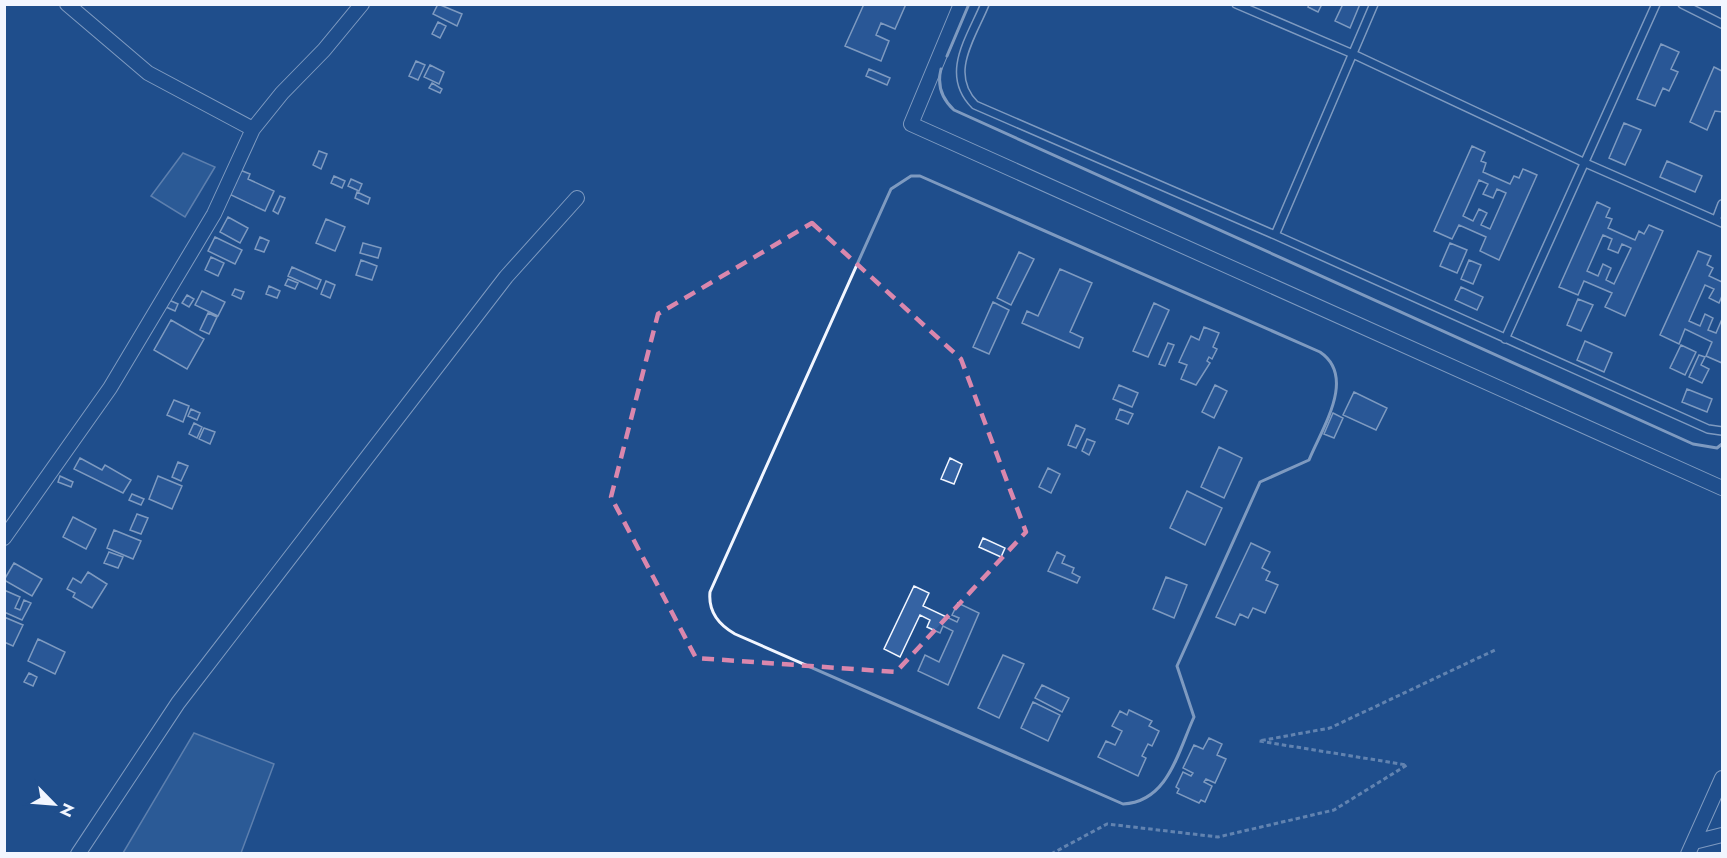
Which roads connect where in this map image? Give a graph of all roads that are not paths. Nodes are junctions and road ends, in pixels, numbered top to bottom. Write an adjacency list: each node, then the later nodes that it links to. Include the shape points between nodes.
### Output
1 (67, 4): 11 (street, via 148,74)
2 (362, 4): 11 (street)
3 (961, 4): 19 (street, via 911,124)
4 (985, 4): 16 (lane, via 959,74 964,94 975,105)
5 (1236, 4): 10 (lane)
6 (1374, 4): 10 (lane)
7 (1656, 4): 12 (lane)
8 (1682, 4): 9 (lane)
9 (1722, 24)
10 (1353, 54): 12 (lane); 16 (lane)
11 (253, 129): 20 (street, via 214,214 110,388)
12 (1584, 162): 15 (lane); 17 (lane)
13 (577, 198): 24 (street, via 506,277 177,703)
14 (1722, 204): 15 (lane)
15 (1719, 221)
16 (1275, 235): 17 (lane)
17 (1505, 339): 18 (lane, via 1708,429)
18 (1722, 431)
19 (1722, 488)
20 (4, 538)
21 (1722, 778): 23 (street)
22 (1722, 835): 23 (street)
23 (1691, 848)
24 (78, 854)

